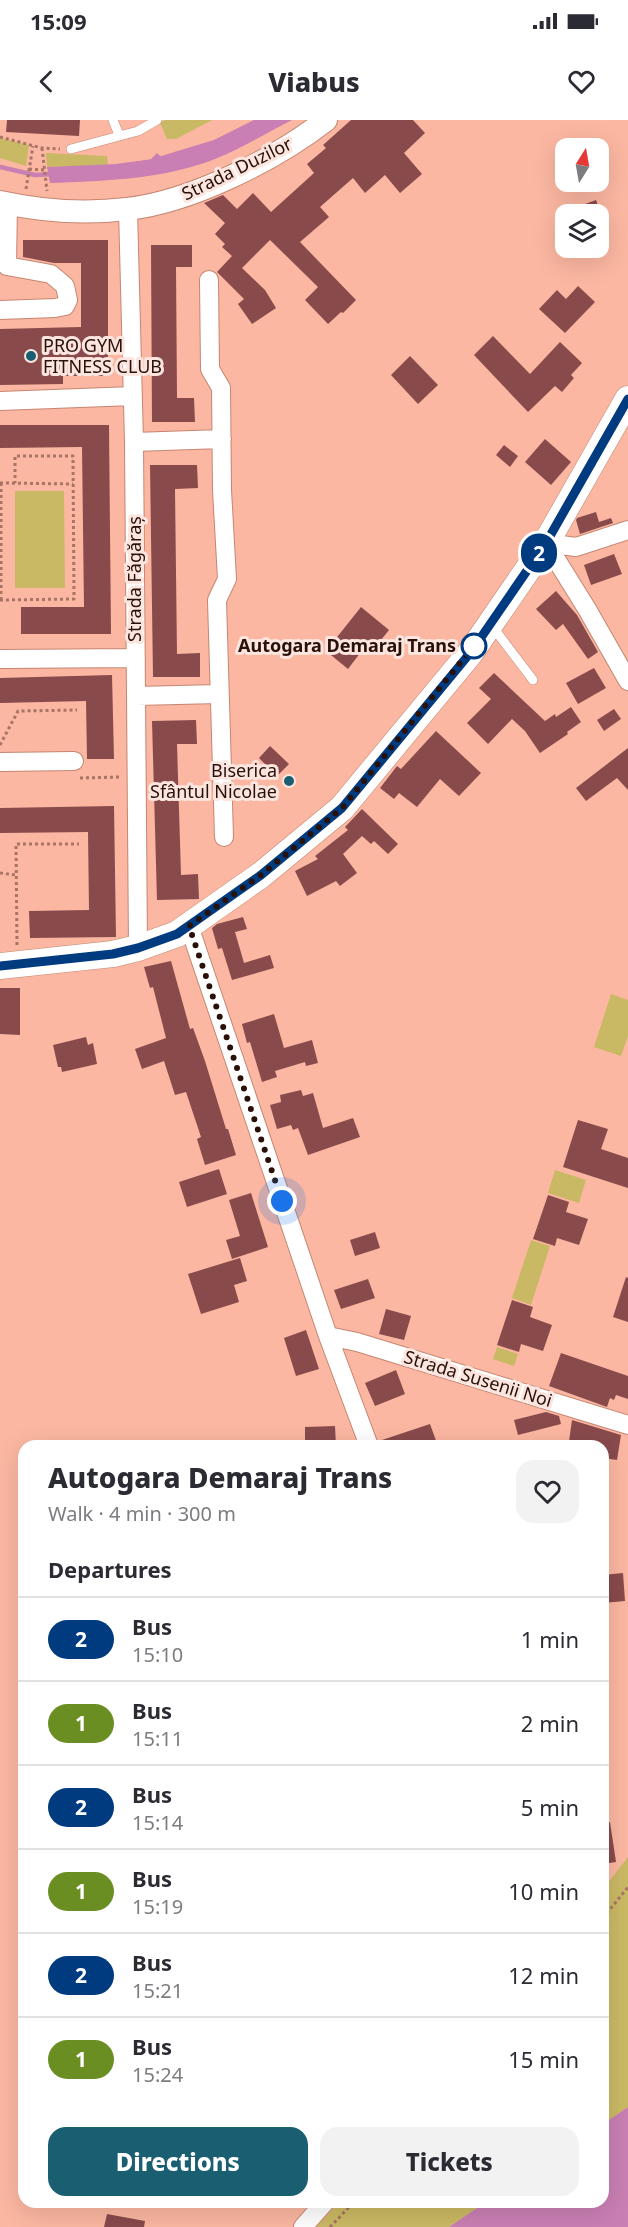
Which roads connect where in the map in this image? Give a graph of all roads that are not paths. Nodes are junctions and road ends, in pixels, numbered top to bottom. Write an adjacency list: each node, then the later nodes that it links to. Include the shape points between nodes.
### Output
1 (112, 120): 4 (lane)
2 (157, 120): 4 (lane, via 138,131)
3 (326, 120): 7 (street, Strada Duzilor, via 263,160 212,184 173,200)
4 (119, 135): 5 (lane)
5 (71, 149)
6 (11, 199): 7 (street, Strada Duzilor, via 87,211); 8 (street)
7 (128, 209): 11 (street, Strada Făgăraș)
8 (4, 267): 10 (street, via 51,274 65,286 68,300 65,306 55,308)
9 (208, 280): 14 (street, via 210,369 221,388)
10 (0, 310)
11 (133, 396): 13 (street); 15 (street, Strada Făgăraș)
12 (628, 399): 17 (main road)
13 (0, 400)
14 (222, 439): 15 (street); 23 (street, via 226,579 217,600)
15 (134, 442): 19 (street, Strada Făgăraș)
16 (628, 530): 17 (street, via 576,547)
17 (546, 543): 18 (main road); 22 (street)
18 (490, 624): 21 (lane); 28 (main road, via 342,808 261,875)
19 (136, 658): 20 (street); 24 (street, Strada Făgăraș)
20 (0, 659)
21 (533, 680)
22 (628, 681)
23 (219, 694): 24 (street); 27 (street)
24 (136, 696): 29 (street, Strada Făgăraș)
25 (74, 761): 26 (street)
26 (0, 762)
27 (224, 837)
28 (189, 926): 29 (main road); 31 (street)
29 (138, 948): 30 (main road, via 113,954)
30 (9, 959)
31 (328, 1336): 32 (street, Strada Susenii Noi); 33 (street)
32 (628, 1425)
33 (367, 1440)
34 (320, 2208): 35 (street)
35 (303, 2227)

